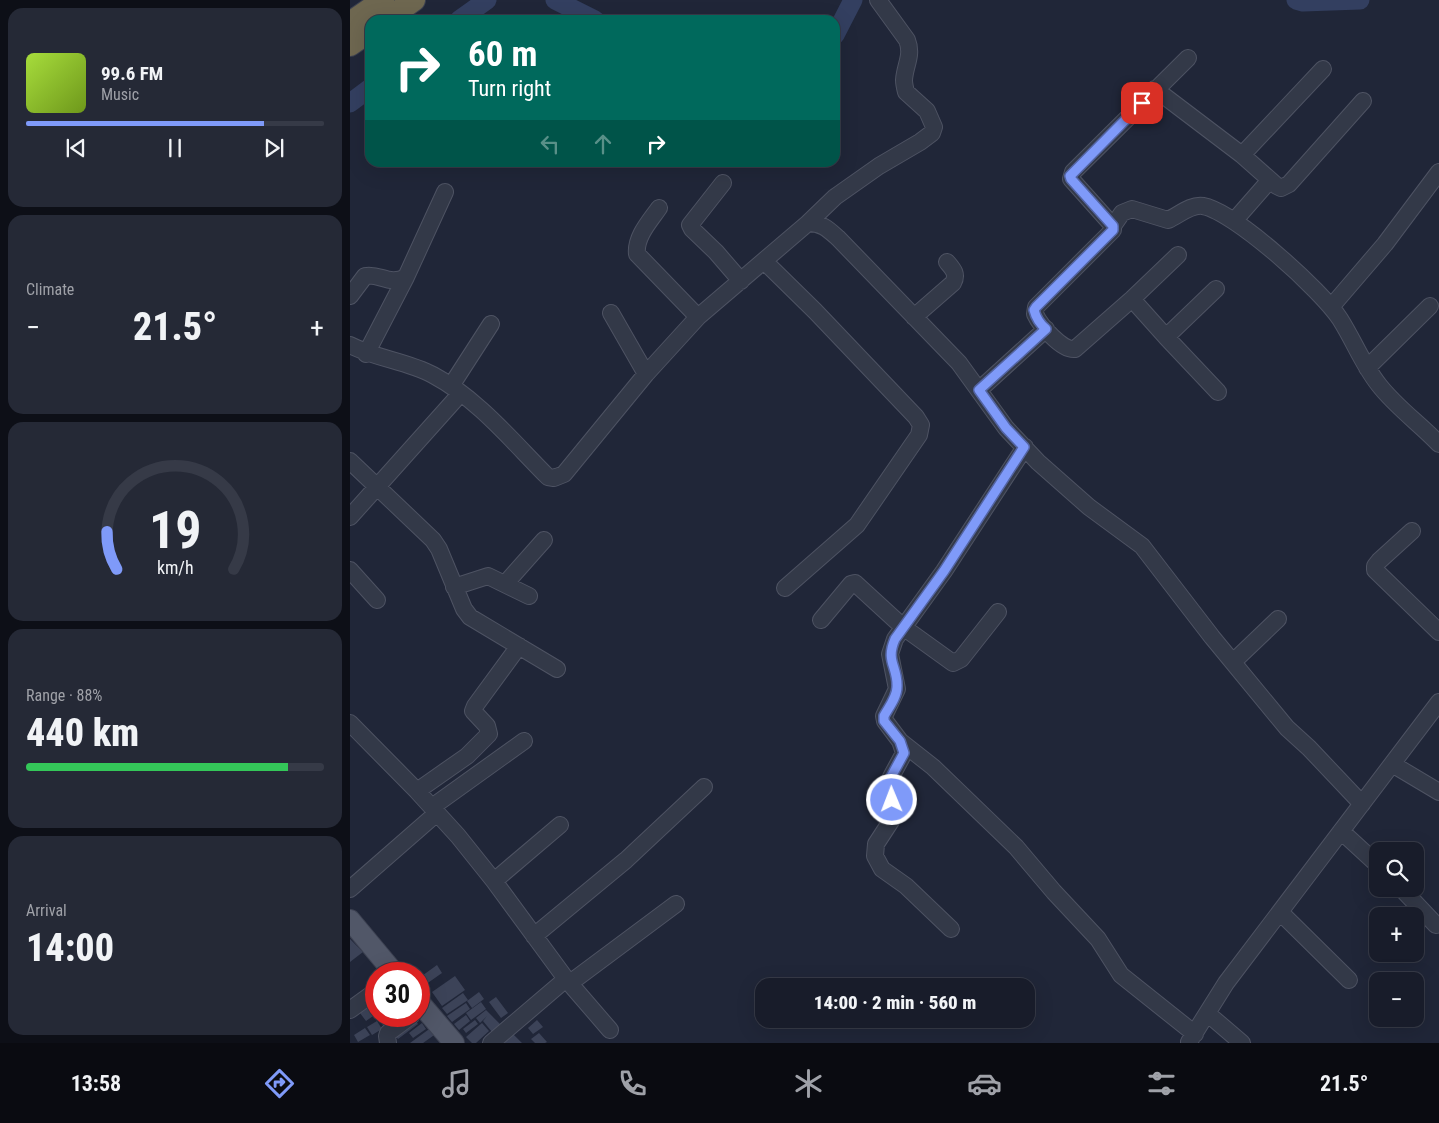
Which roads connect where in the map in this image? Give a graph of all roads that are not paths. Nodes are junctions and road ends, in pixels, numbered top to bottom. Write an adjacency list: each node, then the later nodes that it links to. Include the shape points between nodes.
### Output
1 (383, 0): 5 (highway)
2 (414, 0): 4 (highway)
3 (878, 0): 19 (street, via 910,47 904,79 906,92 927,110 934,127 932,133 920,142 835,197)
4 (393, 15)
5 (350, 23)
6 (365, 34): 7 (highway)
7 (350, 45)
8 (1188, 58): 10 (street)
9 (1322, 69): 12 (street)
10 (1156, 89): 12 (street); 20 (street, via 1070,176)
11 (1363, 101): 14 (street, via 1289,184 1281,188)
12 (1242, 155): 14 (street)
13 (1439, 172): 30 (street, via 1386,244)
14 (1270, 180): 18 (street)
15 (723, 183): 25 (street, via 690,225)
16 (445, 192): 24 (street)
17 (659, 208): 32 (street, via 640,236 637,254)
18 (1234, 220): 20 (street, via 1203,206 1194,206 1168,220 1143,211 1127,210); 30 (street)
19 (808, 223): 22 (street); 33 (street, via 818,223 827,228)
20 (1113, 226): 35 (street, via 1113,230 1034,310)
21 (1178, 255): 28 (street)
22 (764, 261): 25 (street); 54 (street, via 921,425 919,435 857,525)
23 (947, 262): 33 (street, via 955,272 953,283)
24 (406, 277): 27 (street, via 393,281 365,276); 38 (street)
25 (741, 281): 32 (street)
26 (1216, 289): 36 (street)
27 (350, 296)
28 (1132, 299): 35 (street, via 1075,349 1064,346); 36 (street)
29 (1430, 306): 39 (street)
30 (1331, 307): 39 (street)
31 (611, 313): 40 (street)
32 (698, 317): 40 (street)
33 (914, 317): 42 (street, via 959,363)
34 (491, 324): 41 (street)
35 (1046, 329): 42 (street)
36 (1166, 337): 43 (street)
37 (350, 345): 38 (street)
38 (366, 354): 41 (street, via 432,374)
39 (1367, 368): 44 (street, via 1380,386)
40 (646, 374): 41 (street, via 564,474 554,478 548,477 478,406)
41 (456, 390): 47 (street)
42 (979, 390): 45 (street)
43 (1218, 392)
44 (1439, 444)
45 (1024, 447): 60 (street, via 944,571); 63 (street, via 1089,507 1142,546)
46 (350, 461): 47 (street)
47 (377, 486): 48 (street); 53 (street, via 433,540)
48 (350, 517)
49 (1412, 531): 61 (street, via 1379,561 1375,570)
50 (544, 540): 52 (street)
51 (350, 570): 56 (street)
52 (504, 584): 53 (street, via 484,576); 55 (street)
53 (454, 587): 62 (street, via 470,617)
54 (785, 588)
55 (529, 596)
56 (377, 600)
57 (998, 612): 60 (street, via 961,659 953,663)
58 (1278, 619): 63 (street)
59 (821, 620): 60 (street, via 855,583)
60 (903, 627): 68 (street, via 890,654 897,688 884,716 884,721)
61 (1439, 632)
62 (519, 646): 64 (street); 71 (street, via 473,711 487,726 489,734 468,756)
63 (1233, 662): 73 (street, via 1287,728)
64 (557, 669)
65 (1439, 702): 69 (street)
66 (350, 723): 71 (street)
67 (524, 741): 74 (street)
68 (900, 741): 85 (street, via 904,753 888,788 893,806 891,821 876,844 874,856 882,869 906,886); 96 (street, via 933,767 1016,847 1098,939 1121,975)
69 (1392, 764): 72 (street); 73 (street)
70 (704, 787): 86 (street, via 626,860)
71 (417, 791): 74 (street)
72 (1439, 792)
73 (1362, 804): 76 (street)
74 (435, 810): 78 (street); 79 (street)
75 (560, 825): 78 (street)
76 (1341, 831): 77 (street); 82 (street)
77 (1369, 857)
78 (494, 881): 86 (street)
79 (350, 889)
80 (1410, 897): 84 (street)
81 (676, 904): 89 (street)
82 (1280, 912): 88 (street); 92 (street, via 1226,984)
83 (350, 920): 87 (main road)
84 (1436, 925)
85 (952, 929)
86 (534, 936): 89 (street)
87 (385, 962)
88 (1349, 980)
89 (568, 981): 95 (street); 99 (street)
90 (365, 999): 91 (street)
91 (350, 1010)
92 (1208, 1014): 96 (street); 100 (street)
93 (430, 1020): 98 (main road)
94 (396, 1027): 97 (street, via 388,1033)
95 (610, 1030)
96 (1192, 1039)
97 (388, 1043)
98 (454, 1043)
99 (491, 1043)
100 (1242, 1043)

